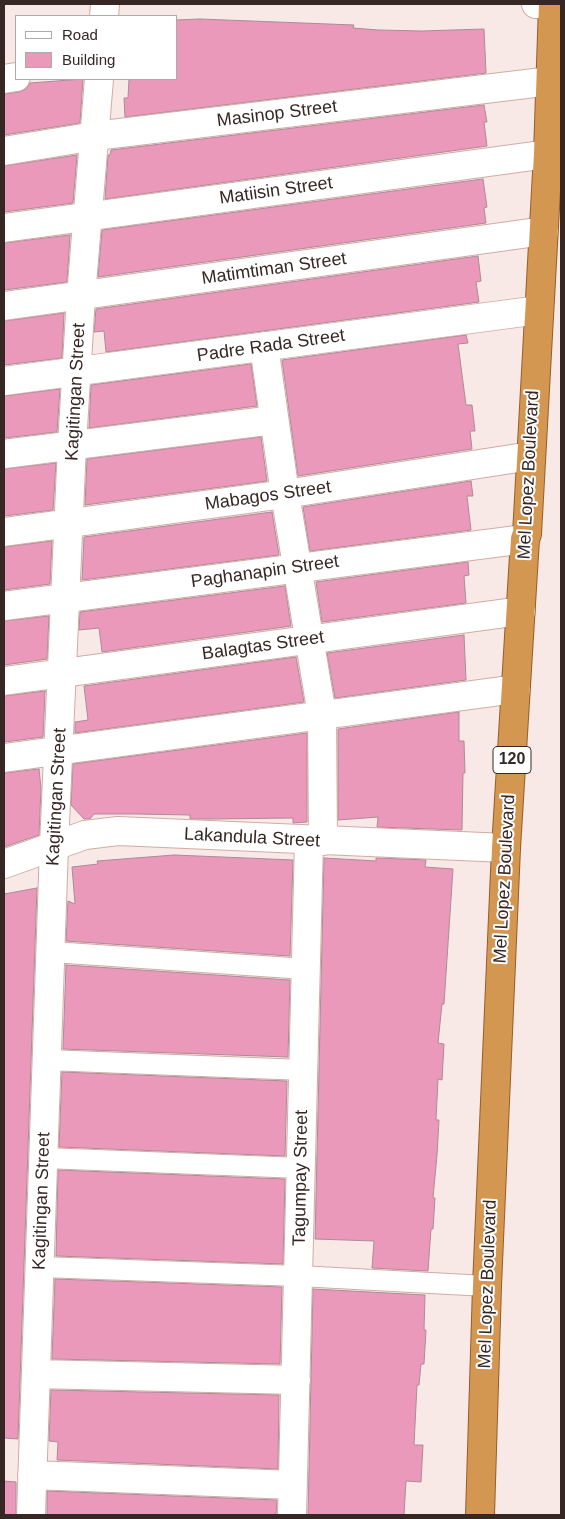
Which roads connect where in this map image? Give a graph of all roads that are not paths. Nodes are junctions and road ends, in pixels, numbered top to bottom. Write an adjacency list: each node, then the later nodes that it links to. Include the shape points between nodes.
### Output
1 (551, 4): 3 (highway, Mel Lopez Boulevard / 120)
2 (99, 80): 4 (street, Kagitingan Street)
3 (551, 81): 4 (street, Masinop Street); 6 (highway, Mel Lopez Boulevard / 120)
4 (95, 136): 5 (street, Masinop Street); 7 (street, Kagitingan Street)
5 (4, 151)
6 (548, 154): 7 (street, Matiisin Street); 9 (highway, Mel Lopez Boulevard / 120)
7 (88, 217): 8 (street, Matiisin Street); 10 (street, Kagitingan Street)
8 (4, 228)
9 (544, 231): 10 (street, Matimtiman Street); 12 (highway, Mel Lopez Boulevard / 120)
10 (81, 296): 11 (street, Matimtiman Street); 14 (street, Kagitingan Street)
11 (4, 306)
12 (539, 310): 13 (street, Padre Rada Street); 19 (highway, Mel Lopez Boulevard / 120)
13 (264, 346): 14 (street, Padre Rada Street); 16 (street, Tagumpay Street)
14 (76, 372): 15 (street, Padre Rada Street); 17 (street, Kagitingan Street)
15 (4, 381)
16 (274, 420): 17 (street); 20 (street, Tagumpay Street)
17 (72, 445): 18 (street); 21 (street, Kagitingan Street)
18 (4, 454)
19 (531, 456): 20 (street, Mabagos Street); 23 (highway, Mel Lopez Boulevard / 120)
20 (285, 494): 21 (street, Mabagos Street); 24 (street, Tagumpay Street)
21 (70, 523): 22 (street, Mabagos Street); 25 (street, Kagitingan Street)
22 (4, 532)
23 (525, 538): 24 (street, Paghanapin Street); 27 (highway, Mel Lopez Boulevard / 120)
24 (298, 567): 25 (street, Paghanapin Street); 28 (street, Tagumpay Street)
25 (66, 599): 26 (street, Paghanapin Street); 29 (street, Kagitingan Street)
26 (4, 606)
27 (521, 611): 28 (street, Balagtas Street); 31 (highway, Mel Lopez Boulevard / 120)
28 (309, 640): 29 (street, Balagtas Street); 32 (street, Tagumpay Street)
29 (63, 674): 30 (street, Balagtas Street); 33 (street, Kagitingan Street)
30 (4, 681)
31 (516, 689): 32 (street); 37 (highway, Mel Lopez Boulevard / 120)
32 (322, 715): 33 (street); 35 (street, Tagumpay Street)
33 (60, 750): 34 (street); 36 (street, Kagitingan Street)
34 (4, 758)
35 (316, 841): 36 (street, Lakandula Street, via 118,831 85,835); 37 (street, Lakandula Street); 40 (street, Tagumpay Street)
36 (54, 846): 38 (street, Lakandula Street); 39 (street, Kagitingan Street)
37 (506, 848): 47 (highway, Mel Lopez Boulevard / 120)
38 (4, 864)
39 (52, 952): 40 (street); 41 (street, Kagitingan Street)
40 (306, 969): 42 (street, Tagumpay Street)
41 (48, 1060): 42 (street); 43 (street, Kagitingan Street)
42 (304, 1070): 44 (street, Tagumpay Street)
43 (44, 1158): 44 (street); 45 (street, Kagitingan Street)
44 (301, 1168): 46 (street, Tagumpay Street)
45 (40, 1267): 46 (street); 48 (street, Kagitingan Street)
46 (299, 1276): 47 (street); 49 (street, Tagumpay Street)
47 (488, 1286): 54 (highway, Mel Lopez Boulevard / 120)
48 (36, 1374): 49 (street); 50 (street, Kagitingan Street)
49 (296, 1380): 51 (street, Tagumpay Street)
50 (32, 1475): 51 (street); 52 (street, Kagitingan Street)
51 (293, 1485): 53 (street, Tagumpay Street)
52 (31, 1515)
53 (292, 1515)
54 (480, 1515)

